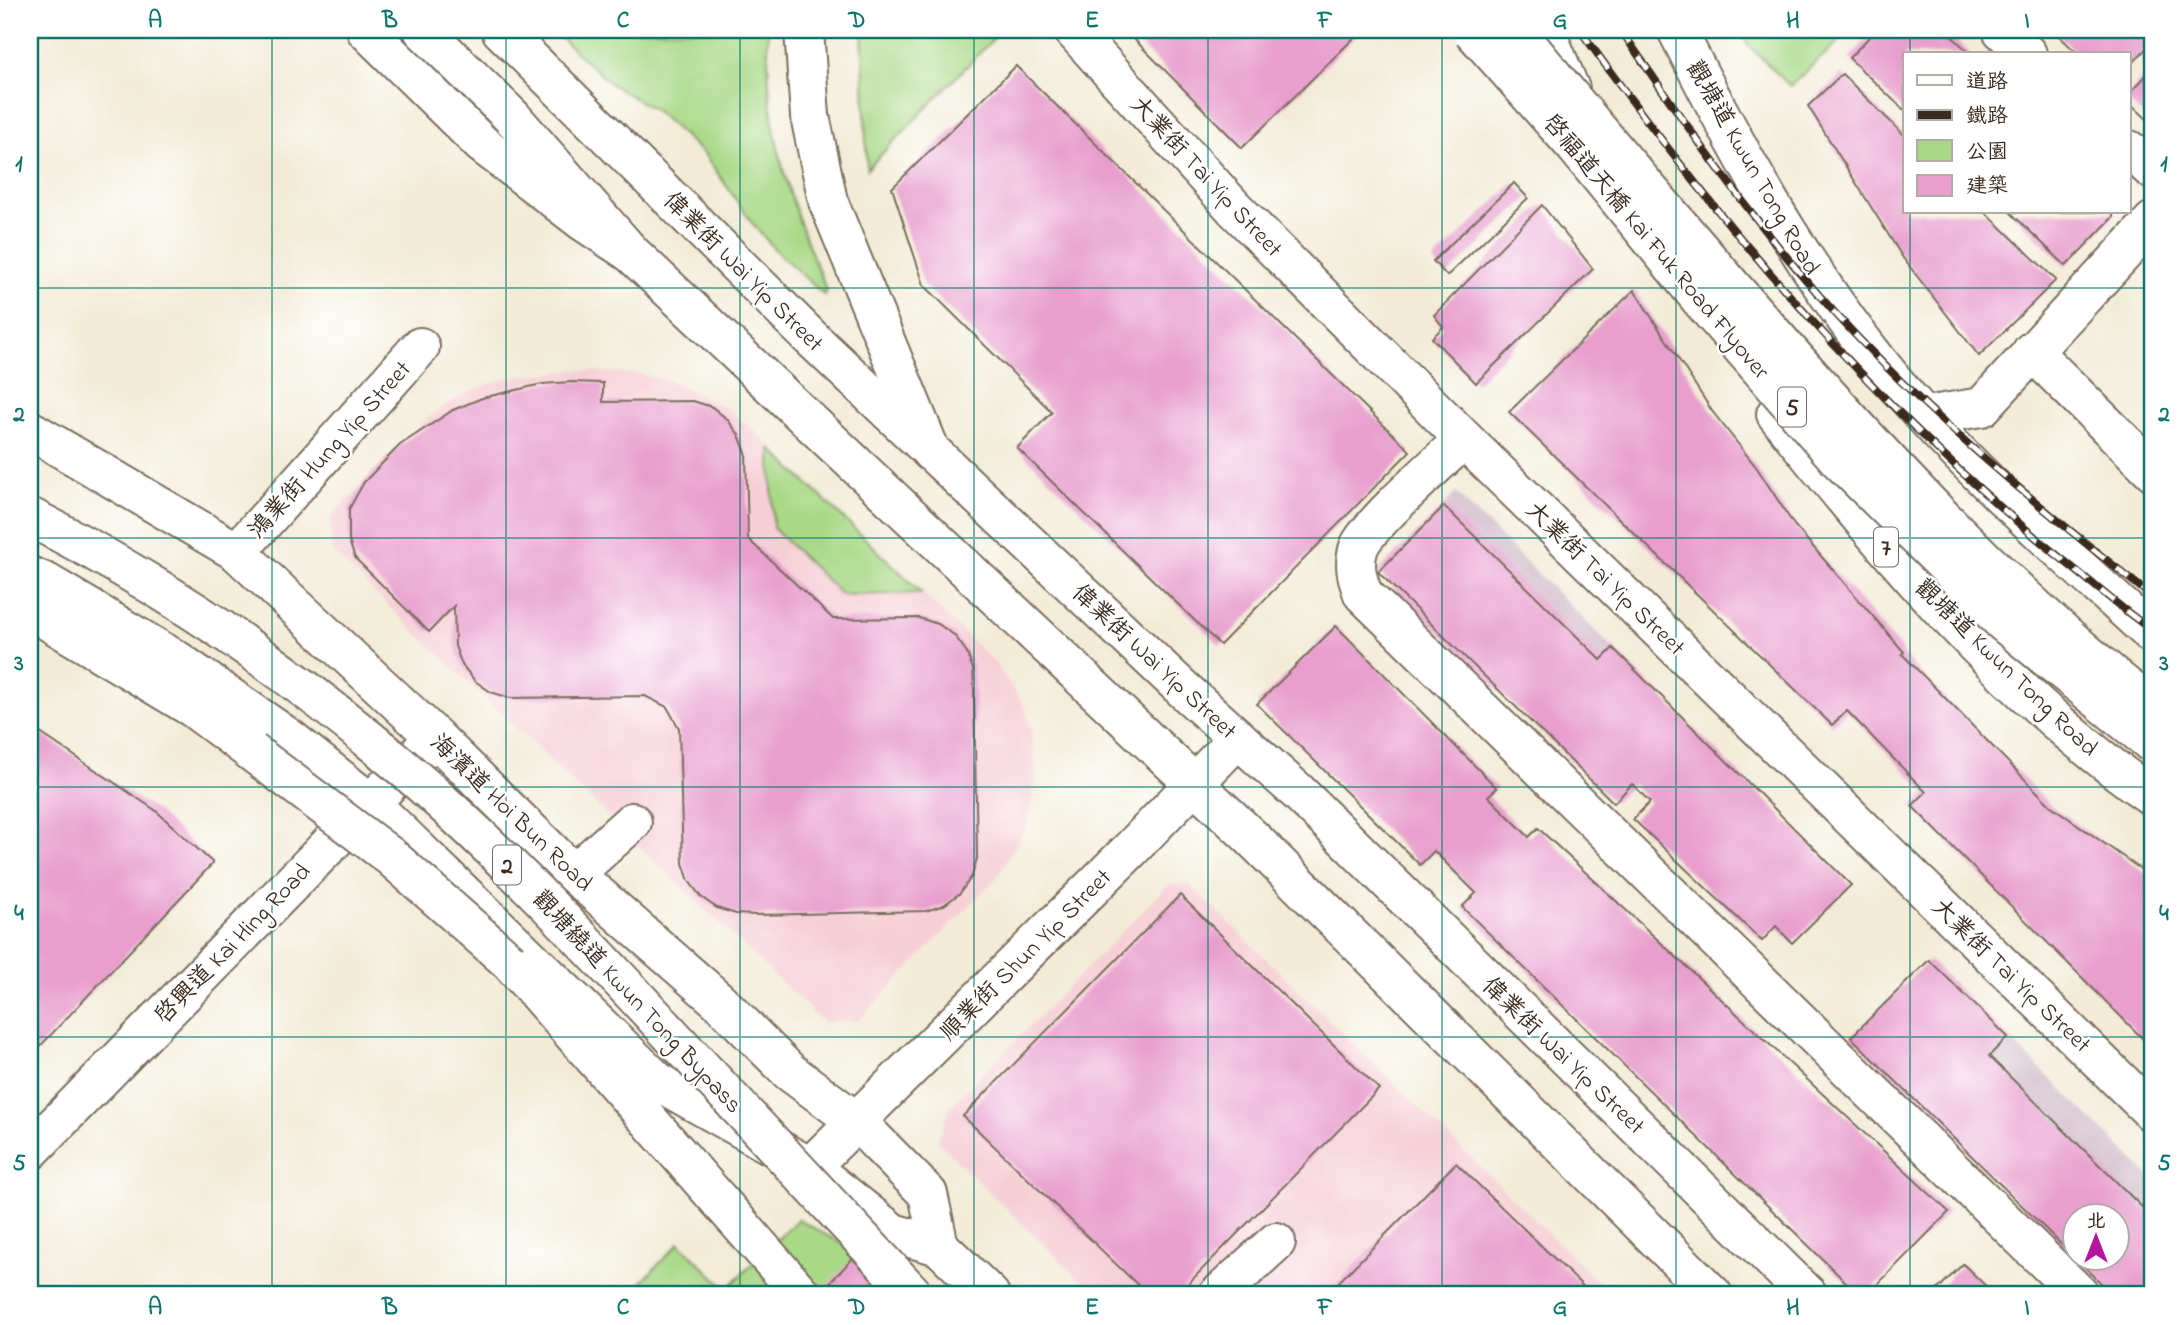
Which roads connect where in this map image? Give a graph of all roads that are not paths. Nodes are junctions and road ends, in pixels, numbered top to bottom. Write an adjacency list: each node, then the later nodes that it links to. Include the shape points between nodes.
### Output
1 (366, 30): 15 (main road, via 482,144)
2 (423, 30): 15 (main road, via 512,117)
3 (501, 30): 21 (main road, 偉業街 Wai Yip Street)
4 (804, 30): 21 (main road, via 810,116 828,201)
5 (1073, 30): 20 (main road, 大業街 Tai Yip Street, via 1235,209)
6 (1472, 30): 31 (main road, 啓福道天橋 Kai Fuk Road Flyover / 5, bridge, via 1839,460 2004,623)
7 (1516, 30): 28 (main road, 啓福道天橋 Kai Fuk Road Flyover / 5, bridge, via 1592,127 1865,438 2035,607)
8 (1545, 30): 33 (main road, 觀塘道 Kwun Tong Road / 7, via 1621,188 1679,284 1750,381 1854,511 1952,620 2034,699)
9 (1677, 30): 18 (main road, 觀塘道 Kwun Tong Road, via 1713,104 1802,257)
10 (2002, 30): 11 (main road)
11 (2026, 52)
12 (2130, 151): 13 (main road)
13 (2153, 170)
14 (2153, 221): 17 (main road)
15 (631, 253): 32 (main road)
16 (420, 346): 24 (main road, 鴻業街 Hung Yip Street)
17 (2032, 351): 18 (main road, via 1982,407); 22 (main road)
18 (1924, 416): 27 (main road, 觀塘道 Kwun Tong Road)
19 (30, 430): 24 (main road, 海濱道 Hoi Bun Road)
20 (1464, 439): 38 (main road, 大業街 Tai Yip Street); 50 (main road, via 1366,537 1356,562 1363,594)
21 (931, 452): 30 (main road, 偉業街 Wai Yip Street)
22 (2153, 471)
23 (30, 517): 45 (main road, 觀塘繞道 Kwun Tong Bypass / 2, bridge, via 144,579 241,642 427,789 564,919)
24 (237, 552): 29 (main road, 海濱道 Hoi Bun Road)
25 (30, 576): 34 (main road, via 178,661 289,738)
26 (30, 610): 44 (main road, bridge, via 193,708 391,857 500,953)
27 (2153, 635)
28 (2153, 708)
29 (435, 737): 34 (main road, 啓興道 Kai Hing Road); 37 (main road, 海濱道 Hoi Bun Road)
30 (1238, 738): 32 (main road, 順業街 Shun Yip Street); 49 (main road, 偉業街 Wai Yip Street)
31 (2153, 744)
32 (1192, 786): 39 (main road, 順業街 Shun Yip Street); 48 (main road, via 1283,869)
33 (2140, 788): 35 (main road, 觀塘道 Kwun Tong Road)
34 (369, 802): 40 (main road, 啓興道 Kai Hing Road); 41 (main road, via 657,1081)
35 (2153, 806)
36 (632, 822): 37 (main road)
37 (574, 874): 39 (main road, 海濱道 Hoi Bun Road, via 719,1002 790,1072)
38 (2153, 1113)
39 (857, 1122): 41 (main road, 順業街 Shun Yip Street); 43 (main road, 海濱道 Hoi Bun Road, via 928,1194)
40 (30, 1151)
41 (810, 1167): 43 (main road, via 893,1233)
42 (1276, 1242): 47 (main road)
43 (939, 1246): 46 (main road)
44 (802, 1295)
45 (914, 1295)
46 (990, 1295)
47 (1218, 1295)
48 (1713, 1295)
49 (1808, 1295)
50 (2080, 1295)

